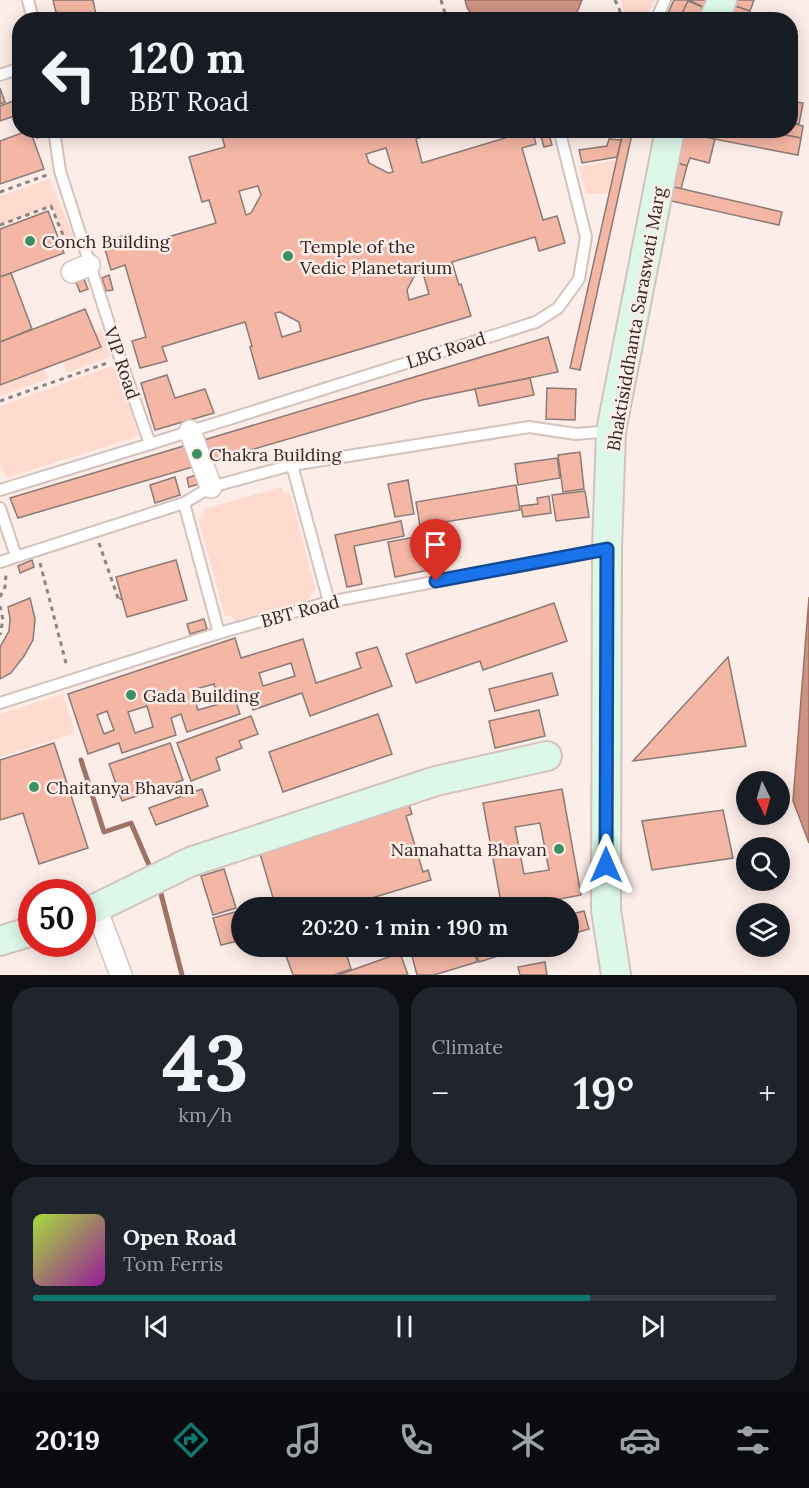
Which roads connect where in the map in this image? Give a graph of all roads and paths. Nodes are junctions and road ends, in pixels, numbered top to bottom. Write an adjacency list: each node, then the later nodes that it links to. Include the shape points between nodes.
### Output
1 (55, 138): 4 (lane, VIP Road)
2 (561, 138): 10 (lane, LBG Road, via 586,237 579,279 558,308 536,322)
3 (668, 138): 11 (main road, Bhaktisiddhanta Saraswati Marg)
4 (60, 171): 5 (path); 8 (lane, VIP Road, via 81,269)
5 (0, 192)
6 (0, 225): 7 (path, via 51,206 65,240)
7 (74, 238)
8 (120, 358): 9 (path); 12 (lane, VIP Road)
9 (0, 401)
10 (190, 431): 12 (lane, LBG Road); 14 (street)
11 (611, 431): 13 (lane, via 576,434 529,427); 20 (main road, Bhaktisiddhanta Saraswati Marg)
12 (150, 444): 15 (lane)
13 (292, 465): 14 (lane); 25 (lane)
14 (211, 487): 16 (lane)
15 (0, 490)
16 (184, 503): 18 (lane); 27 (lane)
17 (0, 508): 21 (lane)
18 (95, 530): 19 (lane); 24 (path, via 119,601)
19 (37, 549): 21 (lane); 29 (path)
20 (607, 549): 25 (lane, BBT Road); 37 (main road, Bhaktisiddhanta Saraswati Marg, via 606,910)
21 (16, 556): 22 (lane)
22 (3, 566): 23 (path, via 5,587)
23 (0, 597)
24 (122, 598)
25 (329, 602): 27 (lane, BBT Road)
26 (0, 609): 28 (path)
27 (219, 633): 29 (lane, BBT Road)
28 (0, 635)
29 (70, 681): 30 (lane, BBT Road)
30 (0, 703)
31 (547, 756): 32 (main road, via 436,781 202,858)
32 (96, 907)
33 (96, 924): 36 (street)
34 (18, 936): 35 (main road)
35 (0, 942)
36 (121, 975)
37 (616, 975)

